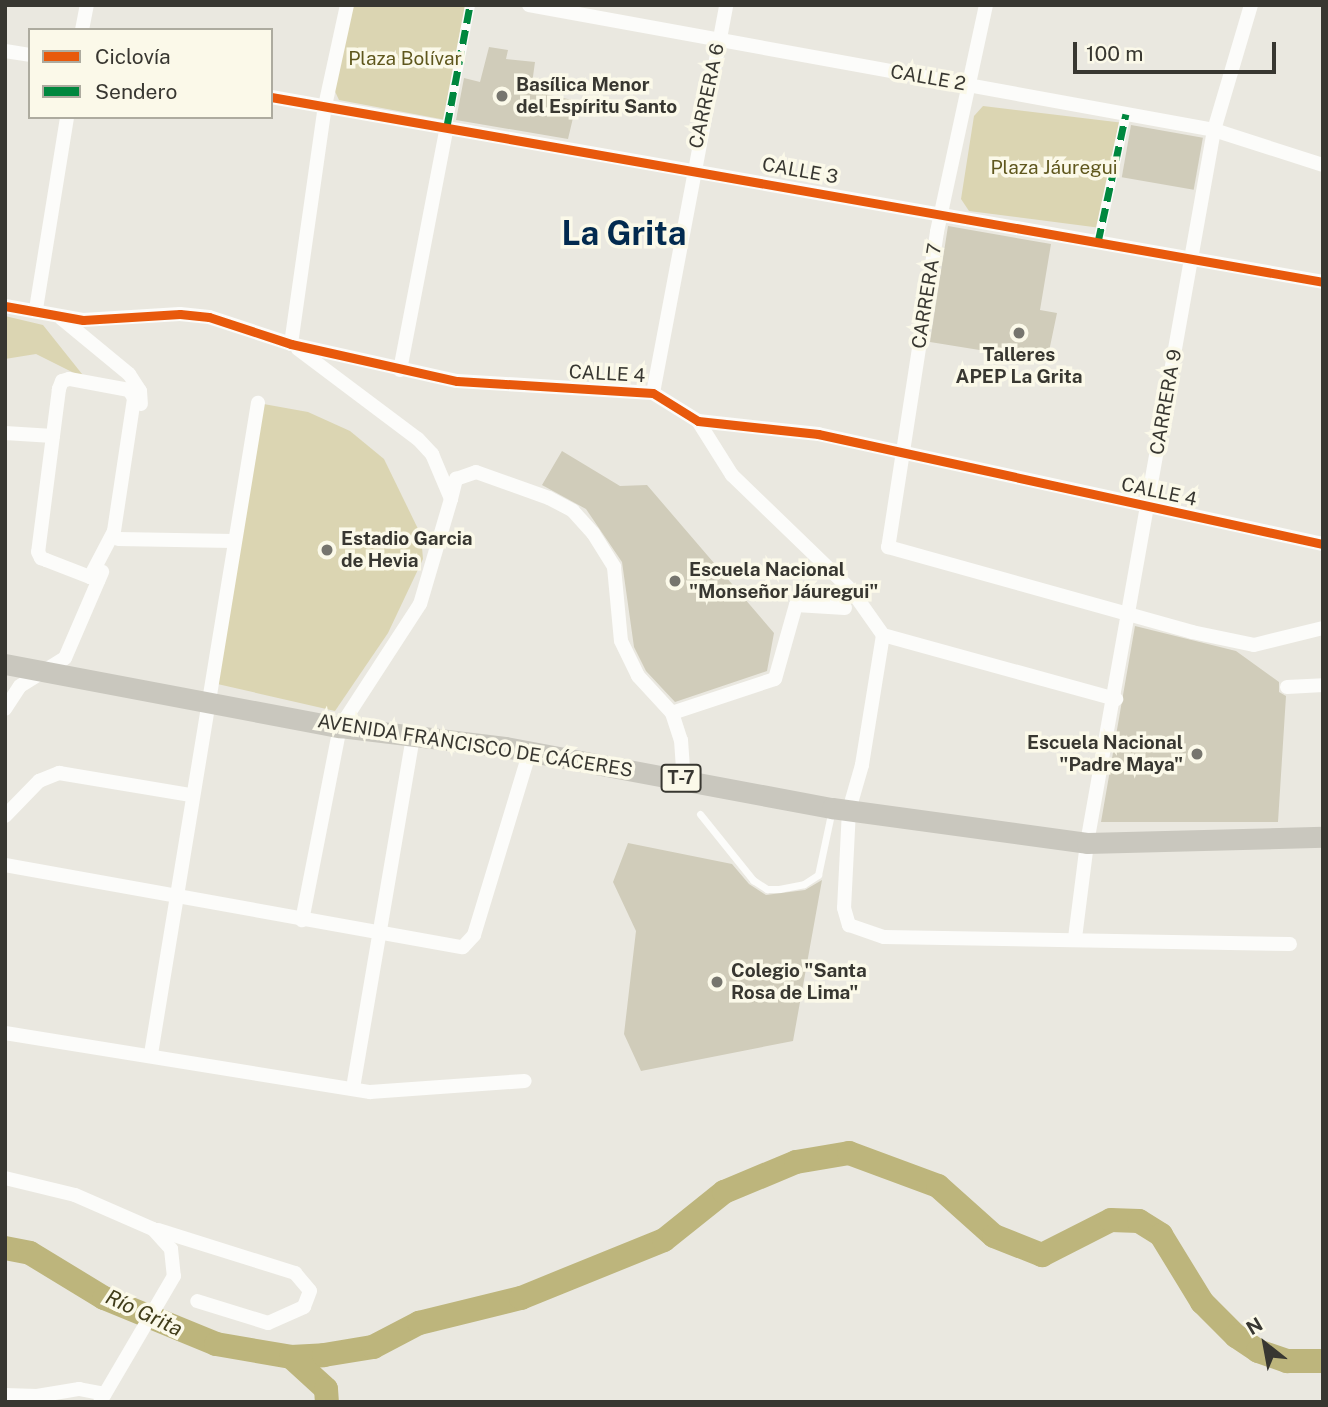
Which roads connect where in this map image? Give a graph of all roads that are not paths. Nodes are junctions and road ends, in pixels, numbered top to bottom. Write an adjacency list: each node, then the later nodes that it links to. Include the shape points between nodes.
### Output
1 (87, 5): 8 (street)
2 (347, 5): 14 (street)
3 (470, 5): 17 (street)
4 (529, 5): 9 (street, CALLE 2)
5 (726, 5): 9 (street, CARRERA 6)
6 (986, 5): 12 (street, CARRERA 7)
7 (1251, 5): 18 (street, CARRERA 9)
8 (82, 28)
9 (719, 39): 12 (street, CALLE 2); 20 (street, CARRERA 6)
10 (5, 51): 11 (street)
11 (28, 55)
12 (970, 85): 15 (street, CALLE 2); 21 (street, CARRERA 7)
13 (273, 97): 14 (street, CALLE 3)
14 (325, 106): 17 (street, CALLE 3); 28 (street)
15 (1126, 114): 18 (street, CALLE 2); 22 (street)
16 (67, 119): 26 (street)
17 (447, 126): 20 (street, CALLE 3); 29 (street)
18 (1214, 130): 19 (street, CALLE 2); 23 (street, CARRERA 9)
19 (1323, 165)
20 (692, 169): 21 (street, CALLE 3); 30 (street, CARRERA 6)
21 (941, 215): 22 (street, CALLE 3); 35 (street, CARRERA 7)
22 (1098, 242): 23 (street, CALLE 3)
23 (1190, 258): 24 (street, CALLE 3); 37 (street, CARRERA 9)
24 (1323, 282)
25 (5, 306): 26 (street, CALLE 4)
26 (36, 309): 27 (street, CALLE 4)
27 (61, 318): 28 (street, CALLE 4, via 209,317); 38 (street, via 129,374 141,391)
28 (291, 344): 29 (street, CALLE 4); 36 (street, via 418,439 432,454)
29 (400, 370): 30 (street, CALLE 4, via 457,381)
30 (653, 393): 32 (street, CALLE 4)
31 (258, 403): 39 (street)
32 (698, 421): 35 (street, CALLE 4, via 788,429); 45 (street, via 732,475 852,591)
33 (5, 433): 34 (street)
34 (53, 436): 41 (street, via 38,552 41,558); 41 (street, via 62,381 133,394 114,531)
35 (901, 455): 37 (street, CALLE 4); 43 (street, CARRERA 7, via 888,547)
36 (451, 499): 53 (street, via 456,479 476,472 573,511 614,567 621,641 638,676); 54 (street, via 420,604)
37 (1148, 508): 40 (street, CALLE 4); 43 (street, CARRERA 9)
38 (118, 539): 39 (street); 41 (street)
39 (233, 541): 51 (street)
40 (1323, 544)
41 (94, 579): 47 (street, via 65,658)
42 (845, 608): 53 (street, via 796,605 775,679)
43 (1131, 613): 44 (street, via 1254,645); 50 (street, CARRERA 9)
44 (1323, 628)
45 (883, 635): 50 (street); 59 (street, via 862,765)
46 (5, 664): 47 (main road, AVENIDA FRANCISCO DE CÁCERES / T-7)
47 (42, 670): 51 (main road, AVENIDA FRANCISCO DE CÁCERES / T-7); 52 (street, via 20,686)
48 (1323, 685): 49 (street)
49 (1287, 687)
50 (1116, 699): 63 (street, CARRERA 9)
51 (210, 701): 54 (main road, AVENIDA FRANCISCO DE CÁCERES / T-7); 58 (street)
52 (5, 709)
53 (672, 713): 57 (street, via 681,740)
54 (340, 727): 55 (main road, AVENIDA FRANCISCO DE CÁCERES / T-7); 66 (street)
55 (413, 736): 56 (main road, AVENIDA FRANCISCO DE CÁCERES / T-7); 67 (street)
56 (530, 751): 57 (main road, AVENIDA FRANCISCO DE CÁCERES / T-7); 67 (street, via 474,935 463,947)
57 (684, 779): 59 (main road, AVENIDA FRANCISCO DE CÁCERES / T-7)
58 (191, 795): 61 (street, via 59,773 39,782); 65 (street)
59 (840, 809): 60 (lane, via 817,875 804,884 779,889 767,889 753,880); 63 (main road, AVENIDA FRANCISCO DE CÁCERES / T-7); 68 (street, via 844,908 849,925 884,937)
60 (699, 814)
61 (5, 816)
62 (1323, 837): 63 (main road, AVENIDA FRANCISCO DE CÁCERES / T-7)
63 (1087, 844): 68 (street, CARRERA 9)
64 (5, 865): 65 (street)
65 (179, 898): 66 (street); 71 (street)
66 (302, 920): 67 (street)
67 (379, 933): 73 (street)
68 (1075, 938): 69 (street)
69 (1290, 944)
70 (5, 1033): 71 (street, via 96,1050)
71 (151, 1054): 73 (street, via 332,1089)
72 (525, 1081): 73 (street, via 370,1093)
73 (354, 1088)
74 (5, 1178): 75 (street, via 75,1195)
75 (153, 1229): 76 (street, via 295,1273 310,1291 304,1307 268,1323); 77 (street, via 167,1241 175,1262 174,1276)
76 (197, 1301)
77 (105, 1393): 78 (street, via 79,1389 37,1396)
78 (5, 1395)

